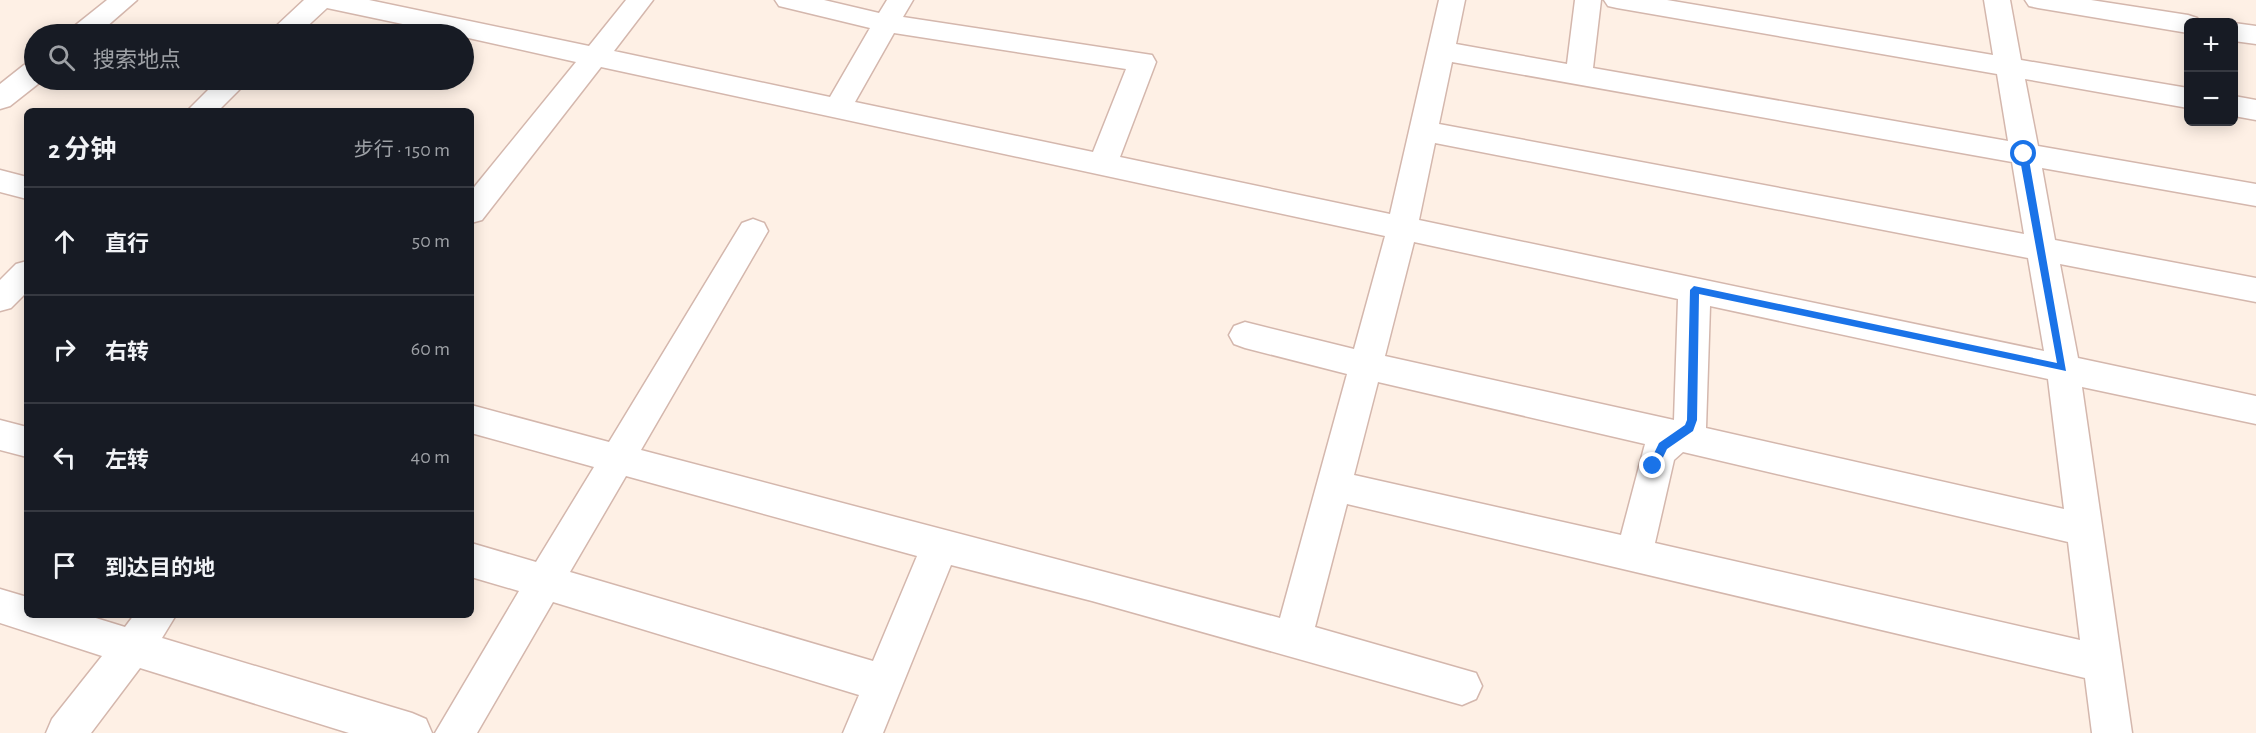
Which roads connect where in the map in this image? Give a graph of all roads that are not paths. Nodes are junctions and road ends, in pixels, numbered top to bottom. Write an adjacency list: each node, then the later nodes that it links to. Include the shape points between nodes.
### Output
1 (124, 0): 13 (street)
2 (320, 0): 14 (street)
3 (329, 0): 15 (street)
4 (640, 0): 20 (street)
5 (788, 0): 11 (street)
6 (1452, 0): 19 (street)
7 (1588, 0): 22 (street)
8 (1617, 0): 21 (street)
9 (1997, 0): 21 (street)
10 (2038, 0): 12 (street)
11 (893, 11): 27 (street); 33 (street, via 1142,62)
12 (2184, 23)
13 (94, 24)
14 (294, 24)
15 (443, 24)
16 (474, 30): 20 (street)
17 (2238, 33): 18 (street)
18 (2256, 35)
19 (1441, 51): 22 (street); 31 (street)
20 (596, 56): 27 (street); 37 (street)
21 (2009, 67): 25 (street); 32 (street)
22 (1579, 74): 32 (street)
23 (24, 80): 26 (street)
24 (224, 90): 29 (street)
25 (2184, 97)
26 (0, 99)
27 (838, 107): 33 (street)
28 (2238, 107): 30 (street)
29 (204, 108)
30 (2256, 110)
31 (1423, 131): 38 (street); 40 (street)
32 (2024, 154): 36 (street); 40 (street)
33 (1103, 164): 38 (street)
34 (0, 181): 35 (street)
35 (24, 187)
36 (2256, 195)
37 (474, 208)
38 (1402, 228): 41 (street); 44 (street)
39 (753, 231): 51 (street)
40 (2040, 248): 42 (street); 45 (street)
41 (1694, 290): 45 (street); 49 (street, via 1692,420 1689,428)
42 (2256, 290)
43 (1245, 335): 44 (street)
44 (1364, 365): 49 (street); 52 (street)
45 (2063, 368): 46 (street); 53 (street)
46 (2256, 410)
47 (474, 420): 51 (street)
48 (0, 435): 50 (street)
49 (1677, 437): 53 (street); 55 (street, via 1658,452)
50 (24, 441)
51 (618, 459): 54 (street); 57 (street)
52 (1332, 485): 55 (street); 62 (street)
53 (2084, 529): 64 (street)
54 (940, 546): 62 (street); 65 (street)
55 (1634, 556): 64 (street)
56 (474, 561): 57 (street)
57 (546, 581): 65 (street); 69 (street)
58 (0, 606): 59 (street)
59 (24, 614)
60 (38, 618): 63 (street)
61 (155, 618): 63 (street)
62 (1293, 640): 66 (street)
63 (132, 647): 67 (street); 68 (street)
64 (2102, 663): 71 (street)
65 (884, 683): 70 (street)
66 (1462, 686)
67 (66, 733)
68 (412, 733)
69 (455, 733)
70 (863, 733)
71 (2112, 733)

